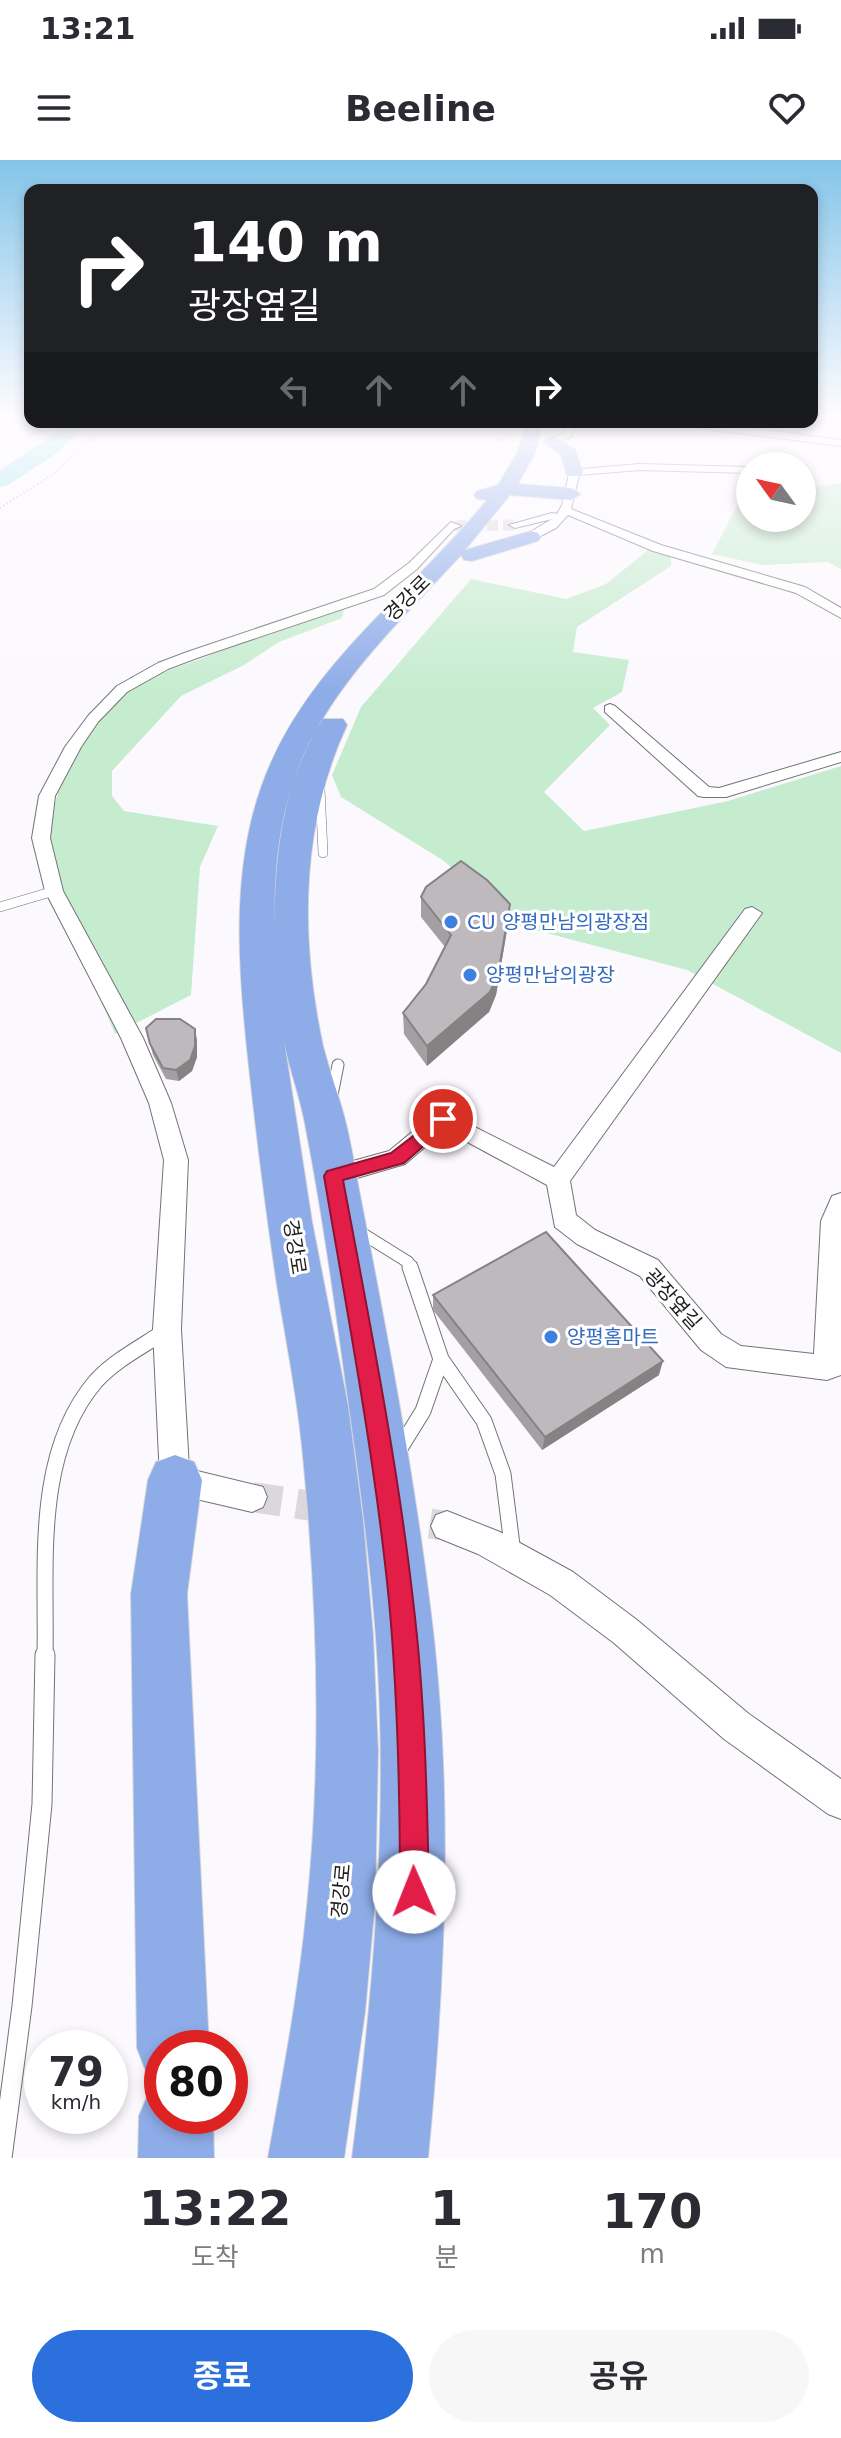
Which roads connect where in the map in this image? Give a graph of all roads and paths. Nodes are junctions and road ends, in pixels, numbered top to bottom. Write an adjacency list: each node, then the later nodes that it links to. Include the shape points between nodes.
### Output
1 (536, 508): 2 (highway, 경강로); 4 (street, via 596,519 657,548 804,590)
2 (455, 543): 3 (highway); 3 (street); 6 (highway, 경강로, via 332,726); 31 (highway, 경강로, via 343,667 304,722 275,787 261,866 264,1034 323,1406 348,1724 344,1870)
3 (379, 592): 9 (street, via 163,666 122,689 73,747 47,796 41,838)
4 (841, 614)
5 (610, 709): 7 (street, via 704,792 720,793)
6 (319, 756): 8 (lane); 13 (highway, 경강로, via 298,831 293,922 303,1041)
7 (841, 757)
8 (323, 853)
9 (54, 891): 10 (lane); 18 (street, via 132,1038 160,1103 176,1160)
10 (0, 907)
11 (752, 913): 15 (street)
12 (338, 1065): 13 (lane)
13 (326, 1127): 14 (highway, 경강로)
14 (333, 1176): 15 (street, via 397,1158 443,1119); 17 (highway, 경강로)
15 (558, 1180): 20 (street, 광장옆길, via 564,1220 649,1268 711,1342 736,1358)
16 (841, 1203): 20 (street, via 834,1221)
17 (341, 1220): 19 (lane, via 408,1262); 21 (highway, 경강로)
18 (167, 1329): 22 (street); 29 (lane, via 98,1379 73,1418 53,1477 42,1804)
19 (441, 1359): 21 (lane, via 423,1411); 25 (lane, via 484,1421 503,1474)
20 (834, 1364)
21 (384, 1477): 32 (highway, 경강로, via 409,1695 414,1848)
22 (175, 1480): 23 (street); 27 (highway, via 159,1594)
23 (252, 1497)
24 (447, 1526): 25 (street)
25 (513, 1553): 26 (street, via 592,1603 725,1718)
26 (841, 1801)
27 (172, 2030)
28 (176, 2134): 30 (highway)
29 (2, 2158)
30 (176, 2158)
31 (306, 2158)
32 (390, 2158)

